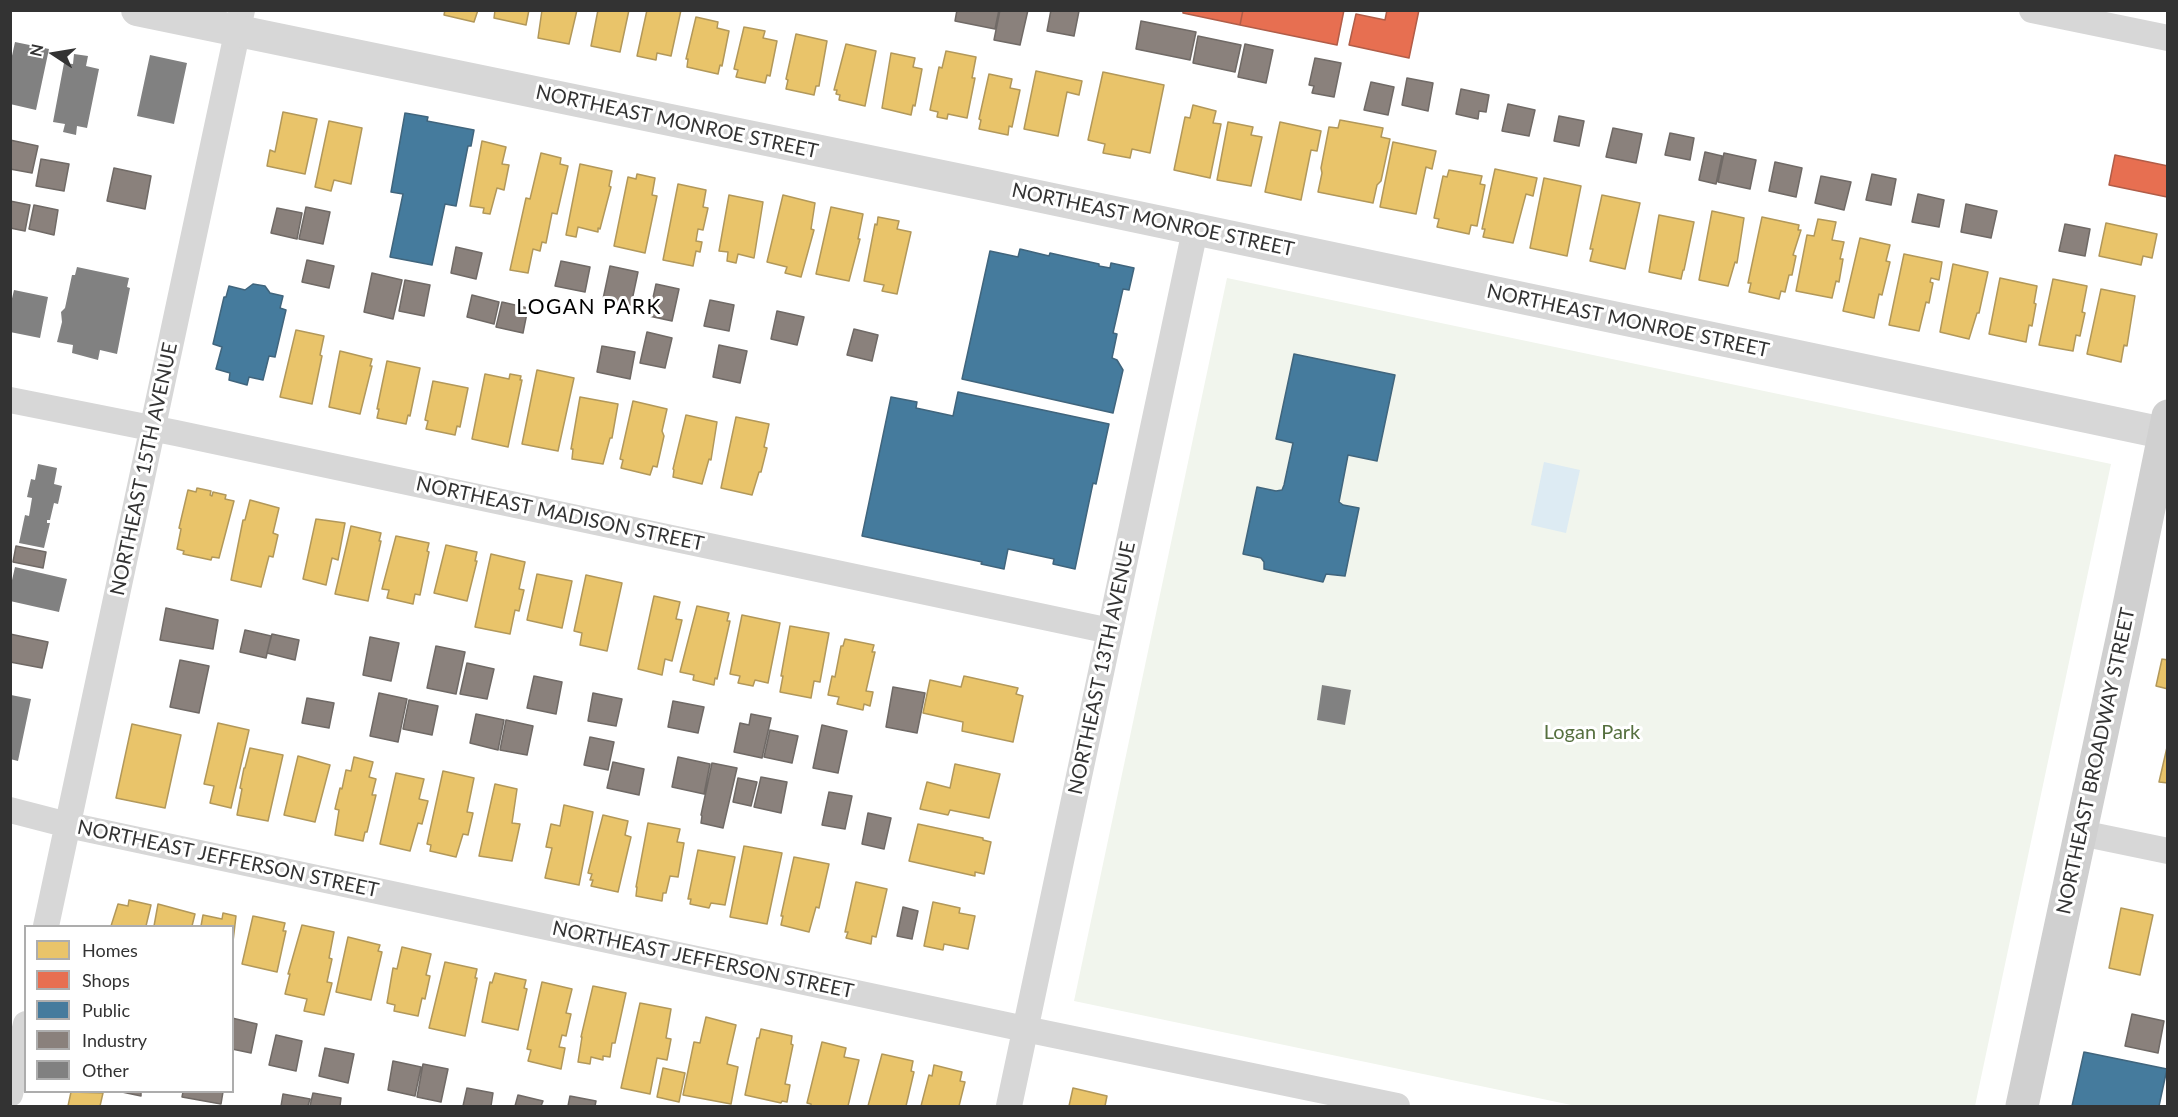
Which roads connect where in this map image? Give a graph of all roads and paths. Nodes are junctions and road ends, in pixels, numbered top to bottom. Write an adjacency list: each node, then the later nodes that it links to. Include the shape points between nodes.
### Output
1 (137, 10): 3 (street, NORTHEAST MONROE STREET)
2 (2032, 10): 4 (street)
3 (240, 21): 5 (street, NORTHEAST MONROE STREET); 8 (street, NORTHEAST 15TH AVENUE)
4 (2168, 38)
5 (1195, 230): 7 (street, NORTHEAST MONROE STREET); 9 (street, NORTHEAST 13TH AVENUE)
6 (10, 400): 8 (street, NORTHEAST MADISON STREET)
7 (2166, 428): 12 (main road, NORTHEAST BROADWAY STREET)
8 (152, 429): 9 (street, NORTHEAST MADISON STREET); 11 (street, NORTHEAST 15TH AVENUE)
9 (1110, 631): 15 (street, NORTHEAST 13TH AVENUE)
10 (10, 810): 11 (street, NORTHEAST JEFFERSON STREET)
11 (68, 825): 14 (street, NORTHEAST 15TH AVENUE); 15 (street, NORTHEAST JEFFERSON STREET)
12 (2081, 833): 13 (street); 20 (main road, NORTHEAST BROADWAY STREET)
13 (2168, 851)
14 (46, 925)
15 (1025, 1029): 18 (street, NORTHEAST 13TH AVENUE); 19 (street, NORTHEAST JEFFERSON STREET)
16 (24, 1032): 17 (street)
17 (10, 1094)
18 (1008, 1107)
19 (1396, 1107)
20 (2022, 1107)

